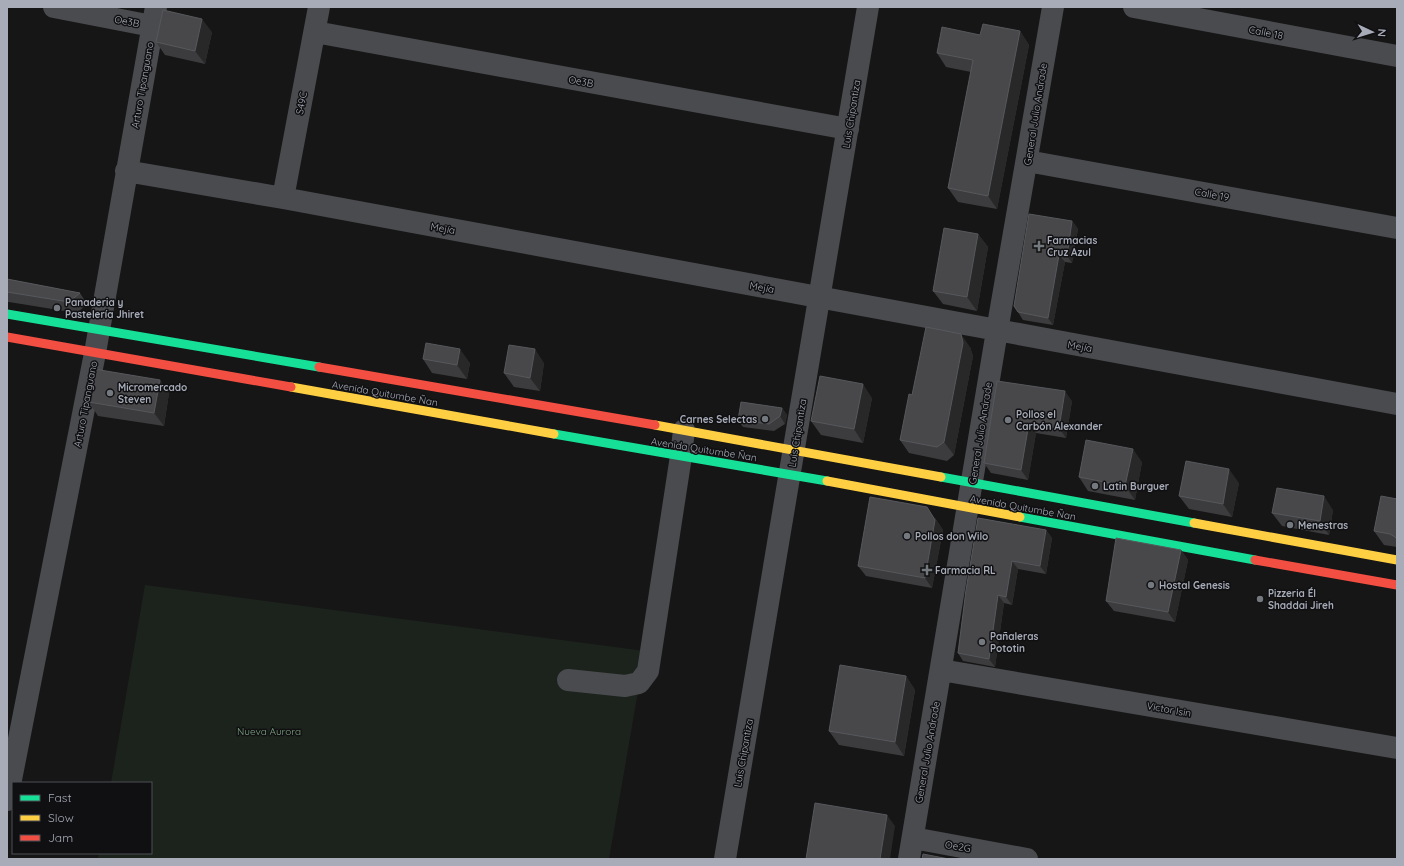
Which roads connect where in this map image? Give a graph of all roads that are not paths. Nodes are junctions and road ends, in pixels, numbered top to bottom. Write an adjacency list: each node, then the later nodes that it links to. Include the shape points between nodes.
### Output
1 (54, 7): 6 (street, Oe3B)
2 (319, 7): 7 (street, S49C)
3 (868, 7): 9 (street, Luis Chipantiza)
4 (1053, 7): 10 (street, General Julio Andrade)
5 (1134, 7): 8 (street, Calle 18)
6 (154, 16): 11 (street, Arturo Tipanguano)
7 (314, 32): 9 (street, Oe3B); 12 (street, S49C)
8 (1397, 56)
9 (848, 129): 14 (street, Luis Chipantiza)
10 (1027, 161): 13 (street, Calle 19); 17 (street, General Julio Andrade)
11 (126, 171): 12 (street, Mejía); 16 (street, Arturo Tipanguano)
12 (284, 198): 14 (street, Mejía)
13 (1397, 228)
14 (819, 297): 17 (street, Mejía); 22 (street, Luis Chipantiza)
15 (7, 314): 16 (street, Avenida Quitumbe Ñan)
16 (98, 330): 19 (street, Arturo Tipanguano); 21 (street, Avenida Quitumbe Ñan)
17 (997, 331): 20 (street, Mejía); 25 (street, General Julio Andrade)
18 (7, 337): 19 (street, Avenida Quitumbe Ñan)
19 (95, 353): 23 (street, Avenida Quitumbe Ñan); 32 (street, Arturo Tipanguano)
20 (1397, 404)
21 (684, 430): 22 (street, Avenida Quitumbe Ñan); 23 (street)
22 (795, 450): 24 (street, Luis Chipantiza); 25 (street, Avenida Quitumbe Ñan)
23 (681, 456): 24 (street, Avenida Quitumbe Ñan); 30 (street, via 648,671 639,683 625,686)
24 (791, 474): 26 (street, Avenida Quitumbe Ñan); 34 (street, Luis Chipantiza)
25 (972, 483): 26 (street, General Julio Andrade); 27 (street, Avenida Quitumbe Ñan)
26 (968, 508): 28 (street, Avenida Quitumbe Ñan); 29 (street, General Julio Andrade)
27 (1397, 560)
28 (1397, 585)
29 (941, 670): 31 (street, Victor Isin); 33 (street, General Julio Andrade)
30 (568, 680)
31 (1397, 748)
32 (7, 800)
33 (913, 838): 35 (street, General Julio Andrade); 36 (street, Oe2G)
34 (725, 859)
35 (909, 859)
36 (1027, 859)

